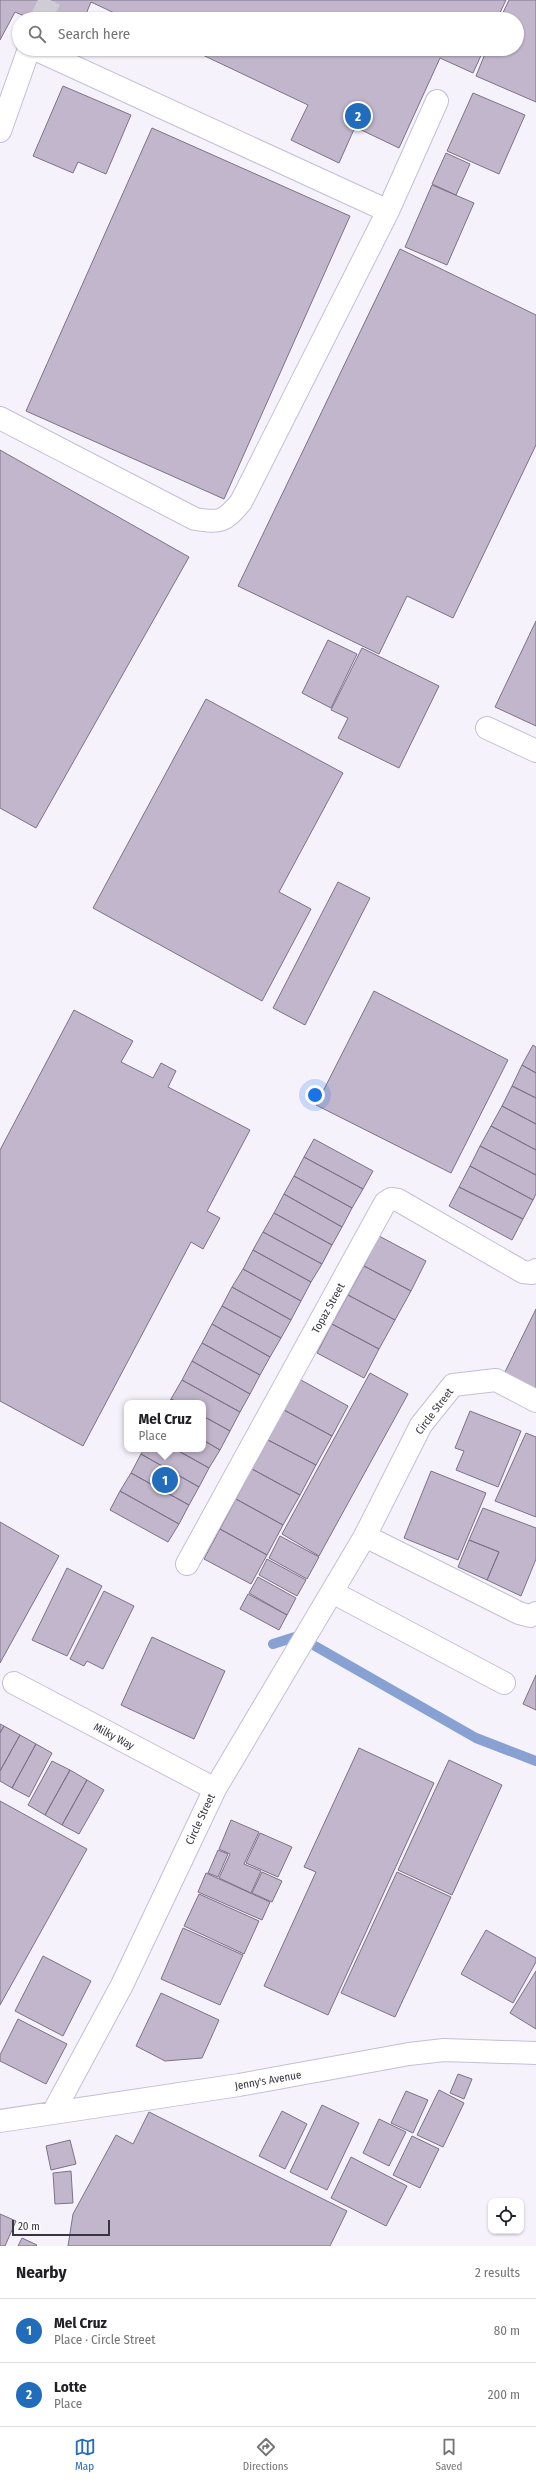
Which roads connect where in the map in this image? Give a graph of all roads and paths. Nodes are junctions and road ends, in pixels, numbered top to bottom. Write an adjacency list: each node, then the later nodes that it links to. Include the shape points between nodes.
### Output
1 (27, 56): 4 (street)
2 (49, 56): 5 (street)
3 (437, 101): 5 (street)
4 (0, 131)
5 (388, 211): 6 (street, via 241,502 228,517 217,522 195,519)
6 (0, 418)
7 (486, 728): 8 (street)
8 (536, 751)
9 (536, 1270): 12 (street, Topaz Street, via 532,1273 523,1272 398,1200 391,1199 385,1203)
10 (536, 1401): 11 (street, Circle Street, via 496,1380 453,1385 421,1425)
11 (365, 1536): 13 (street, Circle Street); 14 (street, via 519,1613 530,1616)
12 (187, 1564)
13 (332, 1592): 16 (street); 17 (street, Circle Street)
14 (536, 1613)
15 (14, 1683): 17 (street, Milky Way)
16 (504, 1683)
17 (215, 1789): 19 (street, Circle Street, via 122,1985)
18 (536, 2053): 19 (street, Jenny's Avenue, via 444,2050 416,2053 239,2085)
19 (54, 2111): 20 (street, Jenny's Avenue)
20 (0, 2121)

